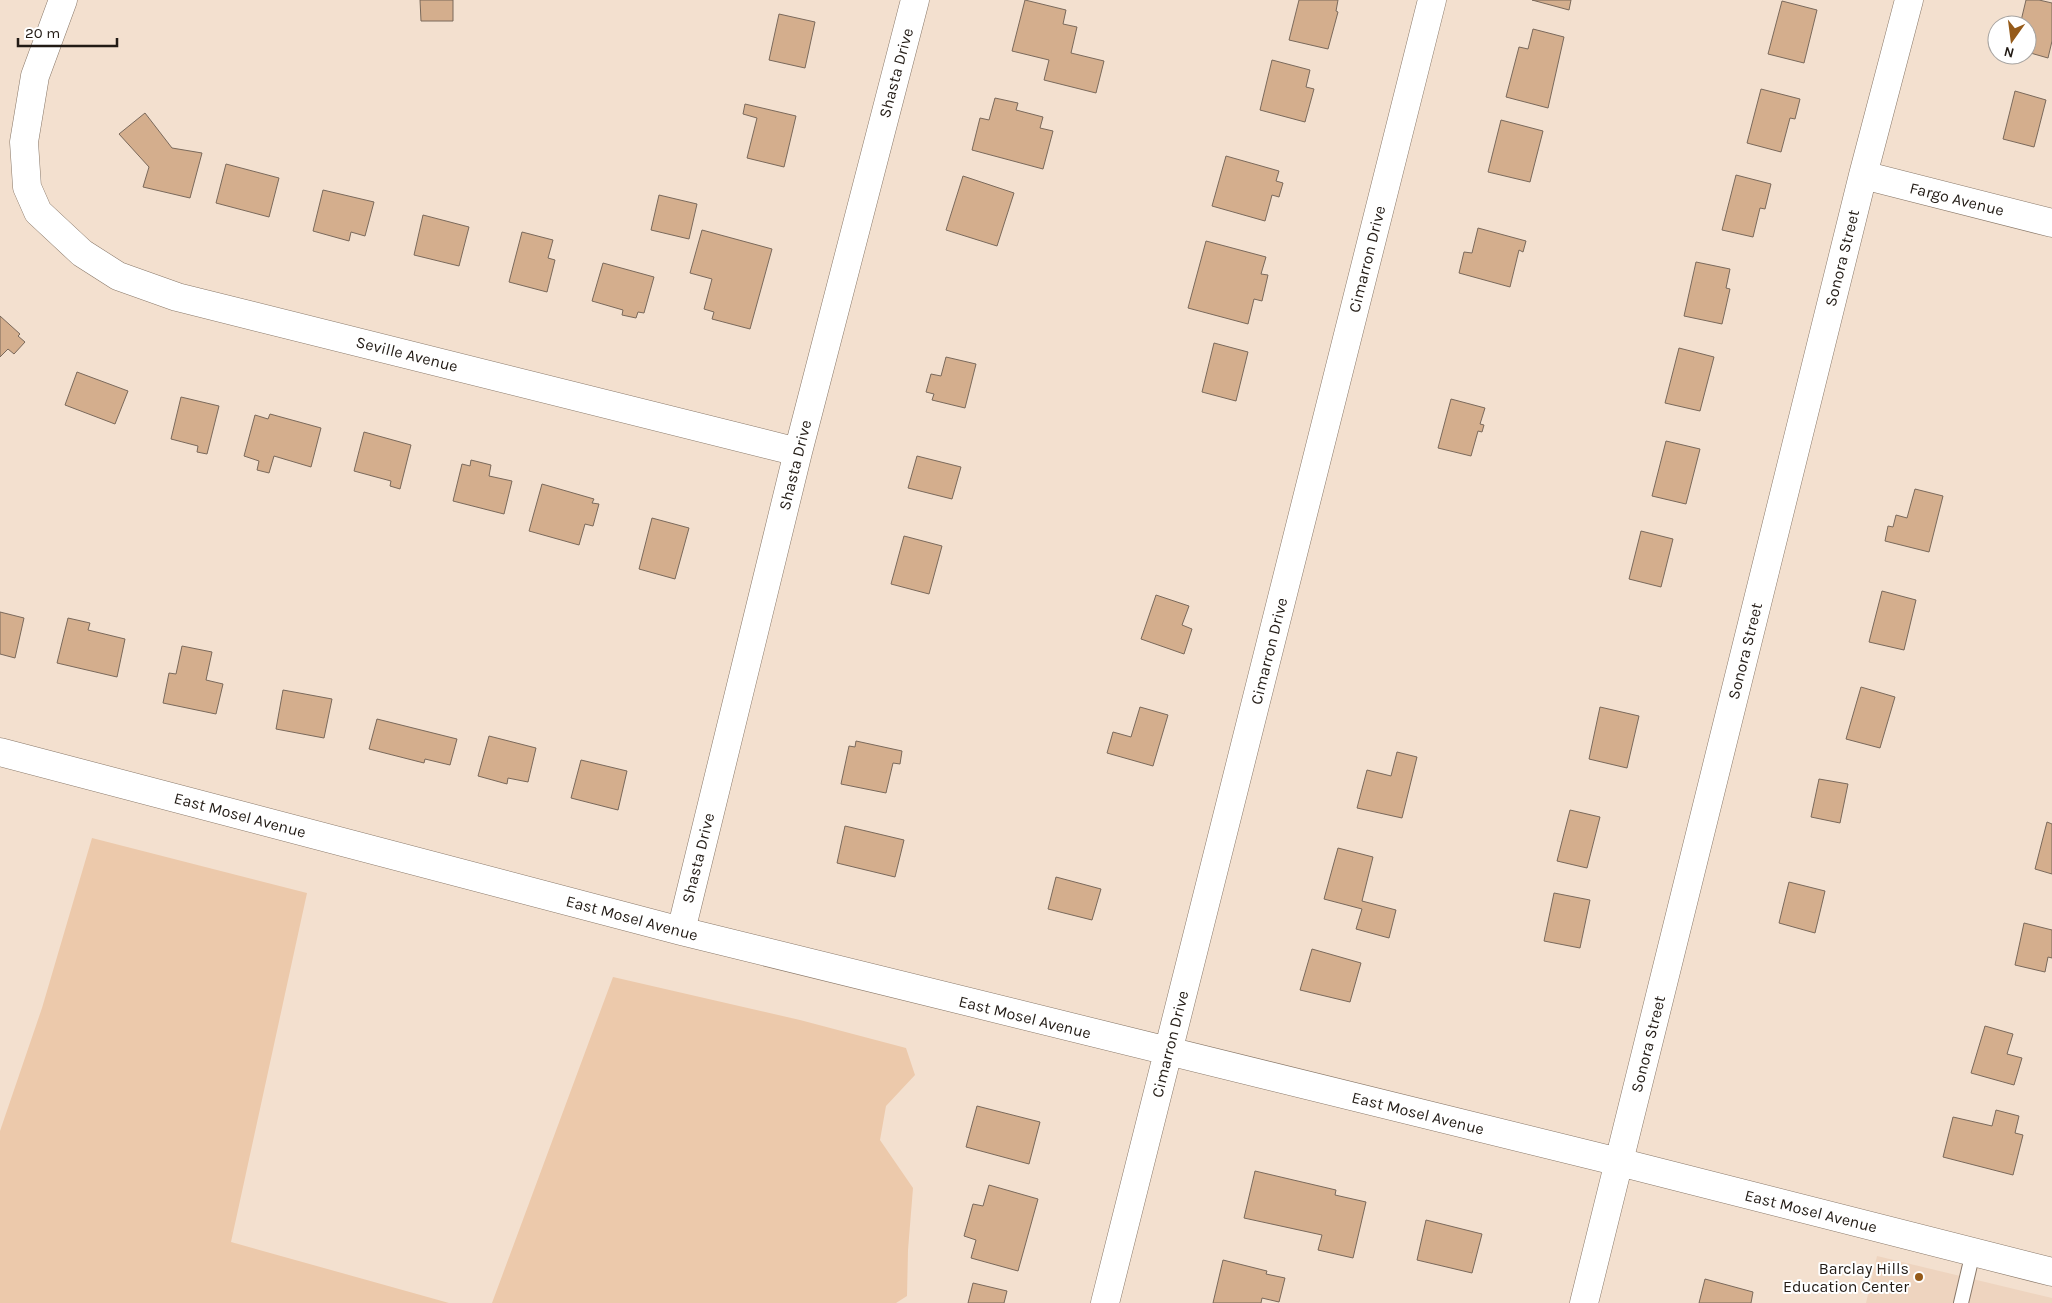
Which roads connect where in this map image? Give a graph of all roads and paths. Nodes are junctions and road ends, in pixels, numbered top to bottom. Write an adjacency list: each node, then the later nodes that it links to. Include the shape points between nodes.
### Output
1 (63, 0): 7 (street, Seville Avenue, via 35,76 24,142 27,187 38,212 82,254 118,276 177,297)
2 (915, 0): 7 (street, Shasta Drive)
3 (1432, 0): 10 (street, Cimarron Drive)
4 (1909, 0): 5 (street, Sonora Street)
5 (1863, 175): 6 (street, Fargo Avenue); 11 (street, Sonora Street)
6 (2052, 223)
7 (798, 452): 9 (street, Shasta Drive)
8 (0, 752): 9 (street, East Mosel Avenue)
9 (681, 931): 10 (street, East Mosel Avenue)
10 (1168, 1052): 11 (street, East Mosel Avenue); 14 (street, Cimarron Drive)
11 (1619, 1162): 12 (street, East Mosel Avenue); 15 (street, Sonora Street)
12 (1973, 1252): 13 (street, East Mosel Avenue); 16 (lane)
13 (2052, 1272)
14 (1106, 1303)
15 (1584, 1303)
16 (1961, 1303)

